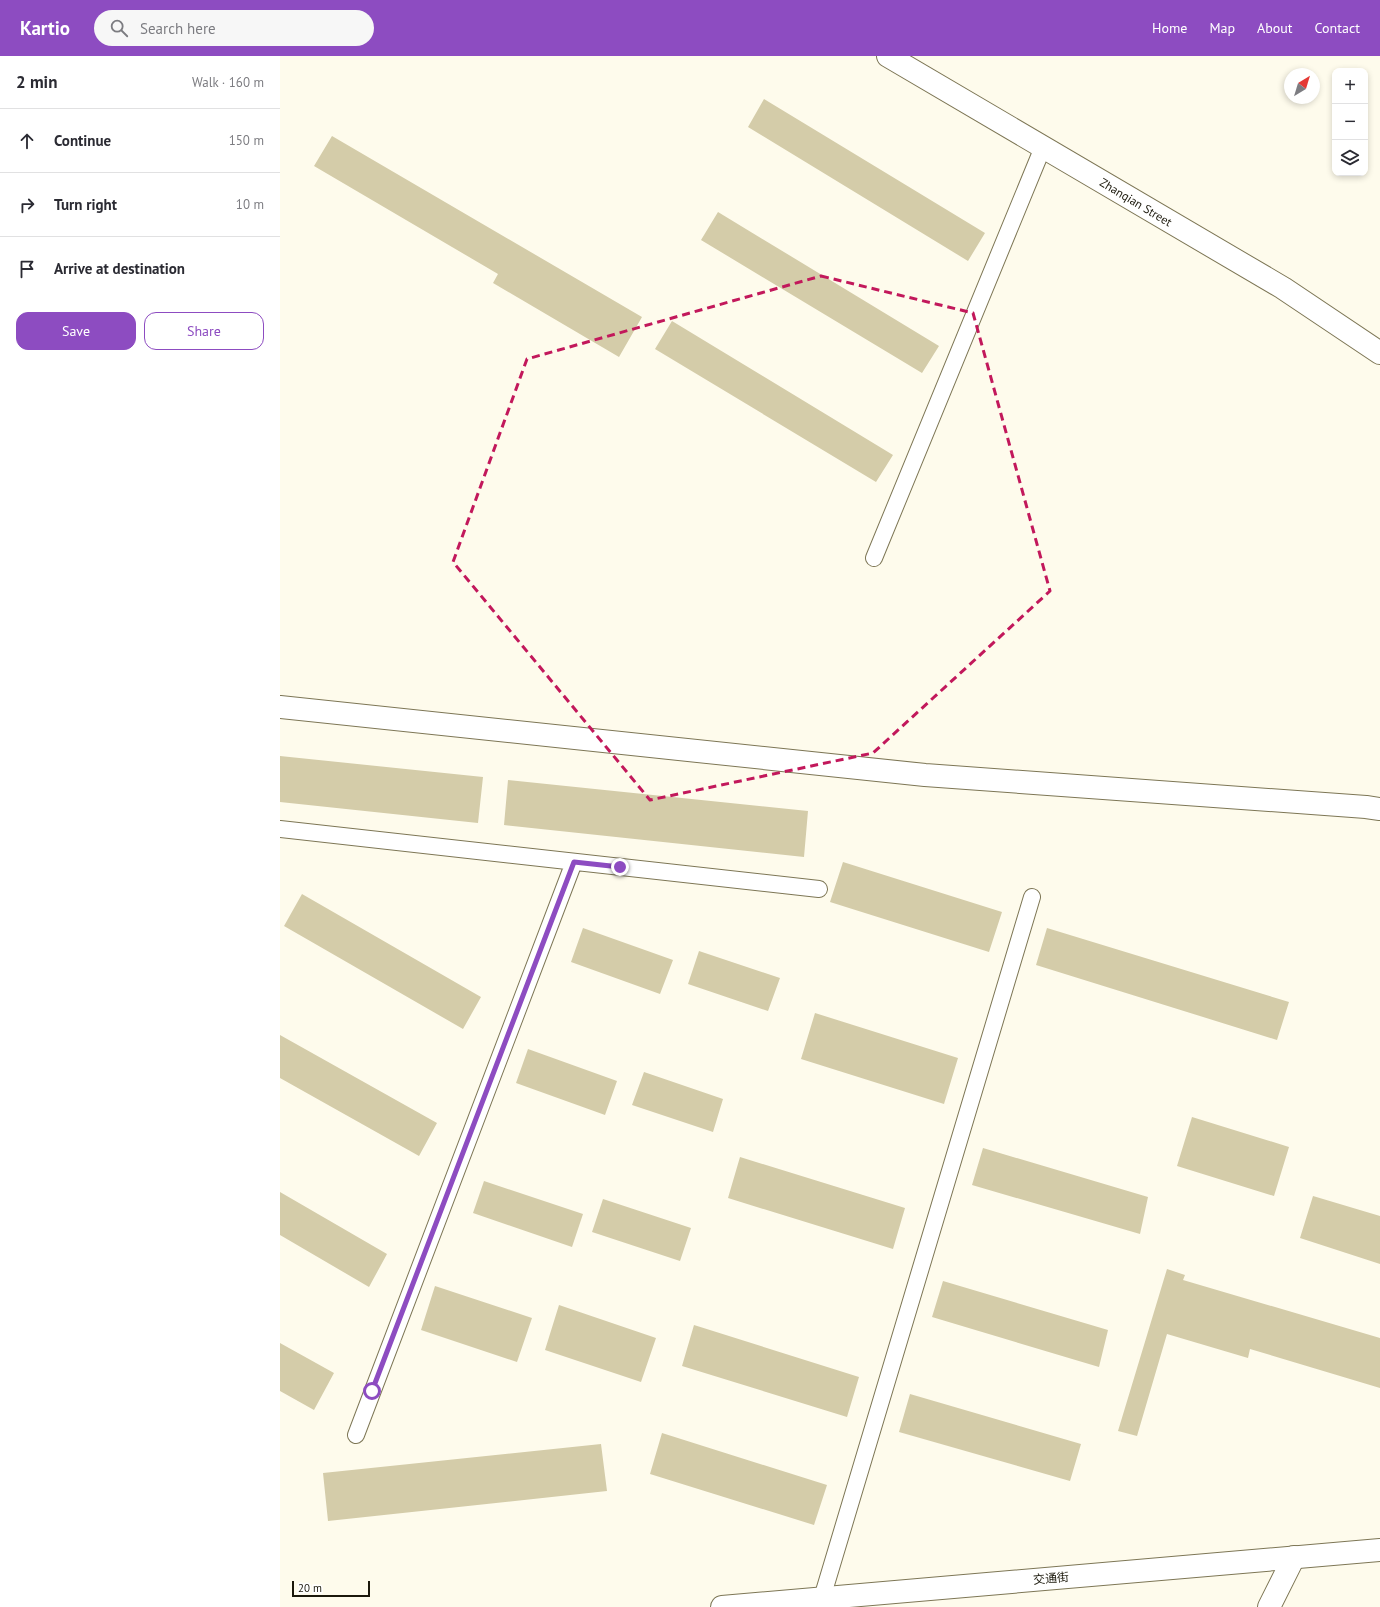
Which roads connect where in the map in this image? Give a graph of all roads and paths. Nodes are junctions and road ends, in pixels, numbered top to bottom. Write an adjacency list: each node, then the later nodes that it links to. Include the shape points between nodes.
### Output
1 (888, 56): 2 (street, Zhanqian Street)
2 (1043, 147): 3 (street, Zhanqian Street, via 1282,288); 4 (lane)
3 (1380, 353)
4 (874, 558)
5 (280, 707): 6 (street, via 925,775)
6 (1380, 810)
7 (280, 829): 8 (lane)
8 (574, 862): 9 (lane); 11 (lane)
9 (819, 889)
10 (1032, 897): 14 (lane)
11 (356, 1435)
12 (1380, 1550): 13 (street, 交通街)
13 (1294, 1557): 14 (street, 交通街); 16 (street)
14 (822, 1598): 15 (street, 交通街)
15 (722, 1607)
16 (1269, 1607)

